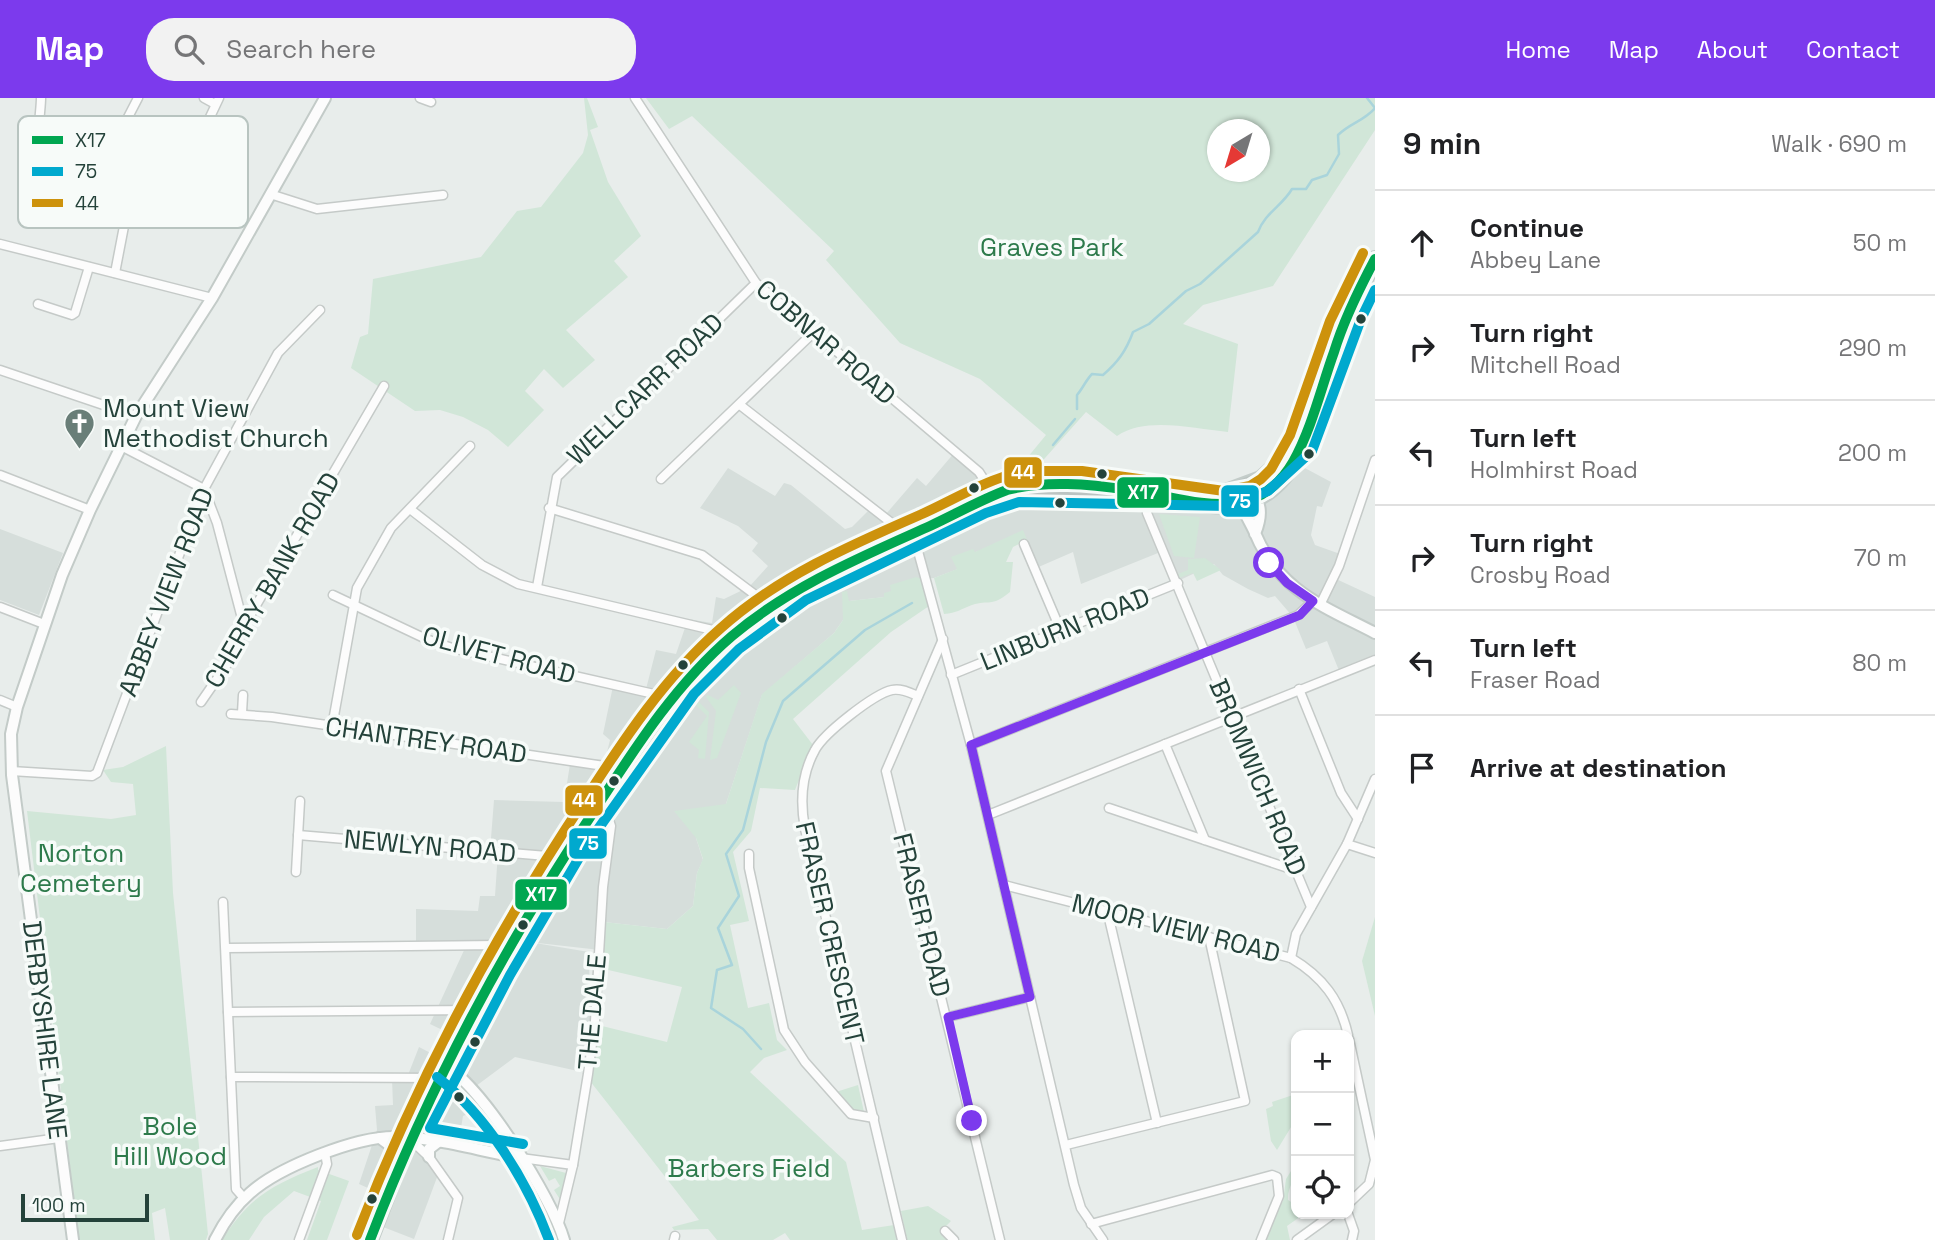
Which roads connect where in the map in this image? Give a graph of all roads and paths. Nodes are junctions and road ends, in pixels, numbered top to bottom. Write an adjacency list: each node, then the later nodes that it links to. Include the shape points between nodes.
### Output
1 (41, 98): 9 (street)
2 (204, 98): 7 (street)
3 (325, 98): 11 (street, DERBYSHIRE LANE)
4 (420, 98): 8 (street)
5 (635, 98): 18 (street, COBNAR ROAD)
6 (136, 99): 10 (street)
7 (217, 101)
8 (431, 103)
9 (40, 116)
10 (128, 116)
11 (270, 194): 12 (street, via 317,209); 19 (street, DERBYSHIRE LANE)
12 (443, 195)
13 (124, 228): 17 (street)
14 (0, 244): 16 (street)
15 (1375, 259): 27 (highway, via 1348,313)
16 (89, 267): 17 (street); 20 (street, via 75,313)
17 (115, 273): 19 (street)
18 (755, 283): 22 (street, COBNAR ROAD); 39 (street, WELLCARR ROAD, via 568,464 557,477)
19 (212, 299): 26 (street, DERBYSHIRE LANE)
20 (37, 304)
21 (320, 310): 34 (street, ABBEY VIEW ROAD, via 278,353)
22 (814, 332): 25 (street); 36 (street, COBNAR ROAD, via 979,472)
23 (0, 370): 26 (street)
24 (384, 386): 53 (street, CHERRY BANK ROAD)
25 (740, 405): 32 (street); 42 (street)
26 (136, 416): 28 (street, DERBYSHIRE LANE)
27 (1299, 445): 33 (highway, via 1265,476); 37 (highway, via 1287,472)
28 (121, 446): 34 (street); 41 (street, DERBYSHIRE LANE)
29 (470, 446): 40 (street)
30 (1375, 460): 48 (street, via 1339,566)
31 (0, 475): 41 (street)
32 (661, 479)
33 (1242, 488): 35 (highway); 37 (street); 38 (street)
34 (204, 489): 53 (street); 75 (street, ABBEY VIEW ROAD, via 97,773)
35 (1145, 492): 36 (highway, via 1027,486); 38 (highway, via 1162,498); 45 (street, BROMWICH ROAD, via 1147,513)
36 (994, 495): 42 (highway)
37 (1257, 498): 38 (highway); 43 (street, via 1260,521)
38 (1241, 504): 43 (street)
39 (550, 508): 46 (street, WELLCARR ROAD); 50 (street, via 702,555)
40 (410, 509): 46 (street, via 498,576); 49 (street, via 376,552)
41 (90, 510): 52 (street, DERBYSHIRE LANE)
42 (910, 534): 50 (highway); 57 (street)
43 (1255, 534): 48 (street, via 1259,548 1281,577)
44 (1023, 549): 54 (street)
45 (1178, 583): 54 (street, LINBURN ROAD); 58 (street, BROMWICH ROAD)
46 (537, 587): 56 (street, via 721,632)
47 (333, 596): 49 (street, OLIVET ROAD)
48 (1317, 603): 55 (street); 58 (street, via 1298,615)
49 (353, 604): 66 (street, OLIVET ROAD, via 452,648 654,694); 71 (street)
50 (770, 606): 56 (highway)
51 (0, 607): 52 (street)
52 (44, 624): 67 (street, DERBYSHIRE LANE)
53 (244, 626): 65 (street, CHERRY BANK ROAD, via 230,660)
54 (1061, 631): 60 (street, LINBURN ROAD)
55 (1375, 633)
56 (730, 638): 66 (highway)
57 (943, 639): 60 (street); 63 (street, FRASER ROAD)
58 (1205, 650): 70 (street, BROMWICH ROAD); 73 (street)
59 (1375, 660): 61 (street)
60 (951, 675): 73 (street)
61 (1299, 689): 70 (street); 81 (street, via 1341,793)
62 (243, 695): 68 (street)
63 (918, 696): 101 (street, FRASER ROAD, via 886,771); 106 (street, FRASER CRESCENT, via 901,689 881,694 824,738 810,764 801,799)
64 (0, 700): 67 (street)
65 (201, 702)
66 (670, 702): 74 (highway)
67 (17, 707): 75 (street, DERBYSHIRE LANE)
68 (242, 713): 69 (street, CHANTREY ROAD); 71 (street, CHANTREY ROAD)
69 (231, 715)
70 (1234, 717): 72 (street); 89 (street, BROMWICH ROAD)
71 (332, 727): 74 (street, CHANTREY ROAD, via 611,767)
72 (1164, 744): 80 (street); 83 (street)
73 (971, 745): 80 (street)
74 (620, 772): 78 (highway)
75 (8, 773): 108 (street, DERBYSHIRE LANE)
76 (1375, 779): 81 (street)
77 (300, 801): 82 (street)
78 (596, 806): 87 (highway); 118 (street, THE DALE, via 610,818 611,826 594,1021)
79 (1109, 808): 83 (street)
80 (988, 815): 90 (street)
81 (1358, 819): 84 (street)
82 (298, 835): 87 (street, NEWLYN ROAD, via 547,856); 88 (street)
83 (1205, 840): 89 (street)
84 (1347, 844): 85 (street); 92 (street)
85 (1375, 853)
86 (749, 854): 106 (street, via 748,868 788,1037 851,1114)
87 (562, 861): 96 (highway)
88 (296, 872)
89 (1297, 872): 92 (street, BROMWICH ROAD)
90 (1004, 885): 93 (street, MOOR VIEW ROAD); 98 (street)
91 (223, 902): 95 (street)
92 (1311, 907): 97 (street, via 1296,934)
93 (1107, 910): 94 (street, MOOR VIEW ROAD); 107 (street)
94 (1209, 937): 97 (street, MOOR VIEW ROAD); 107 (street, via 1245,1101)
95 (226, 948): 96 (street); 100 (street)
96 (510, 948): 99 (highway)
97 (1291, 958): 102 (street, MOOR VIEW ROAD, via 1329,989)
98 (1030, 997): 101 (street); 112 (street)
99 (475, 1010): 100 (street); 104 (highway)
100 (228, 1012): 105 (street)
101 (948, 1017): 134 (street, FRASER ROAD)
102 (1346, 1030)
103 (1354, 1064): 120 (street, MOOR VIEW ROAD, via 1375,1160 1369,1184)
104 (443, 1072): 105 (street); 110 (highway); 116 (street, via 467,1082)
105 (232, 1077): 119 (street, via 236,1189)
106 (874, 1118): 132 (street, FRASER CRESCENT)
107 (1157, 1123): 112 (street)
108 (59, 1138): 113 (street); 126 (street, DERBYSHIRE LANE)
109 (380, 1138): 110 (street); 114 (street); 117 (street, via 392,1147)
110 (409, 1138): 111 (street); 115 (street); 117 (highway)
111 (438, 1142): 115 (street, via 429,1149); 116 (street)
112 (1066, 1145): 124 (street, via 1081,1208)
113 (0, 1146)
114 (325, 1153): 119 (street, via 270,1179); 128 (street, via 327,1163)
115 (429, 1157): 130 (street, via 458,1198)
116 (521, 1158): 118 (street); 123 (street)
117 (399, 1162): 129 (highway)
118 (573, 1165): 123 (street, THE DALE)
119 (244, 1198): 127 (street)
120 (1354, 1198)
121 (1326, 1219): 137 (street)
122 (1350, 1219): 138 (street)
123 (559, 1223): 131 (street)
124 (1091, 1224): 135 (street); 136 (street, via 1262,1176 1277,1177 1279,1196)
125 (945, 1231): 133 (street)
126 (73, 1240)
127 (215, 1240)
128 (299, 1240)
129 (370, 1240)
130 (448, 1240)
131 (564, 1240)
132 (902, 1240)
133 (954, 1240)
134 (1000, 1240)
135 (1103, 1240)
136 (1261, 1240)
137 (1297, 1240)
138 (1352, 1240)

